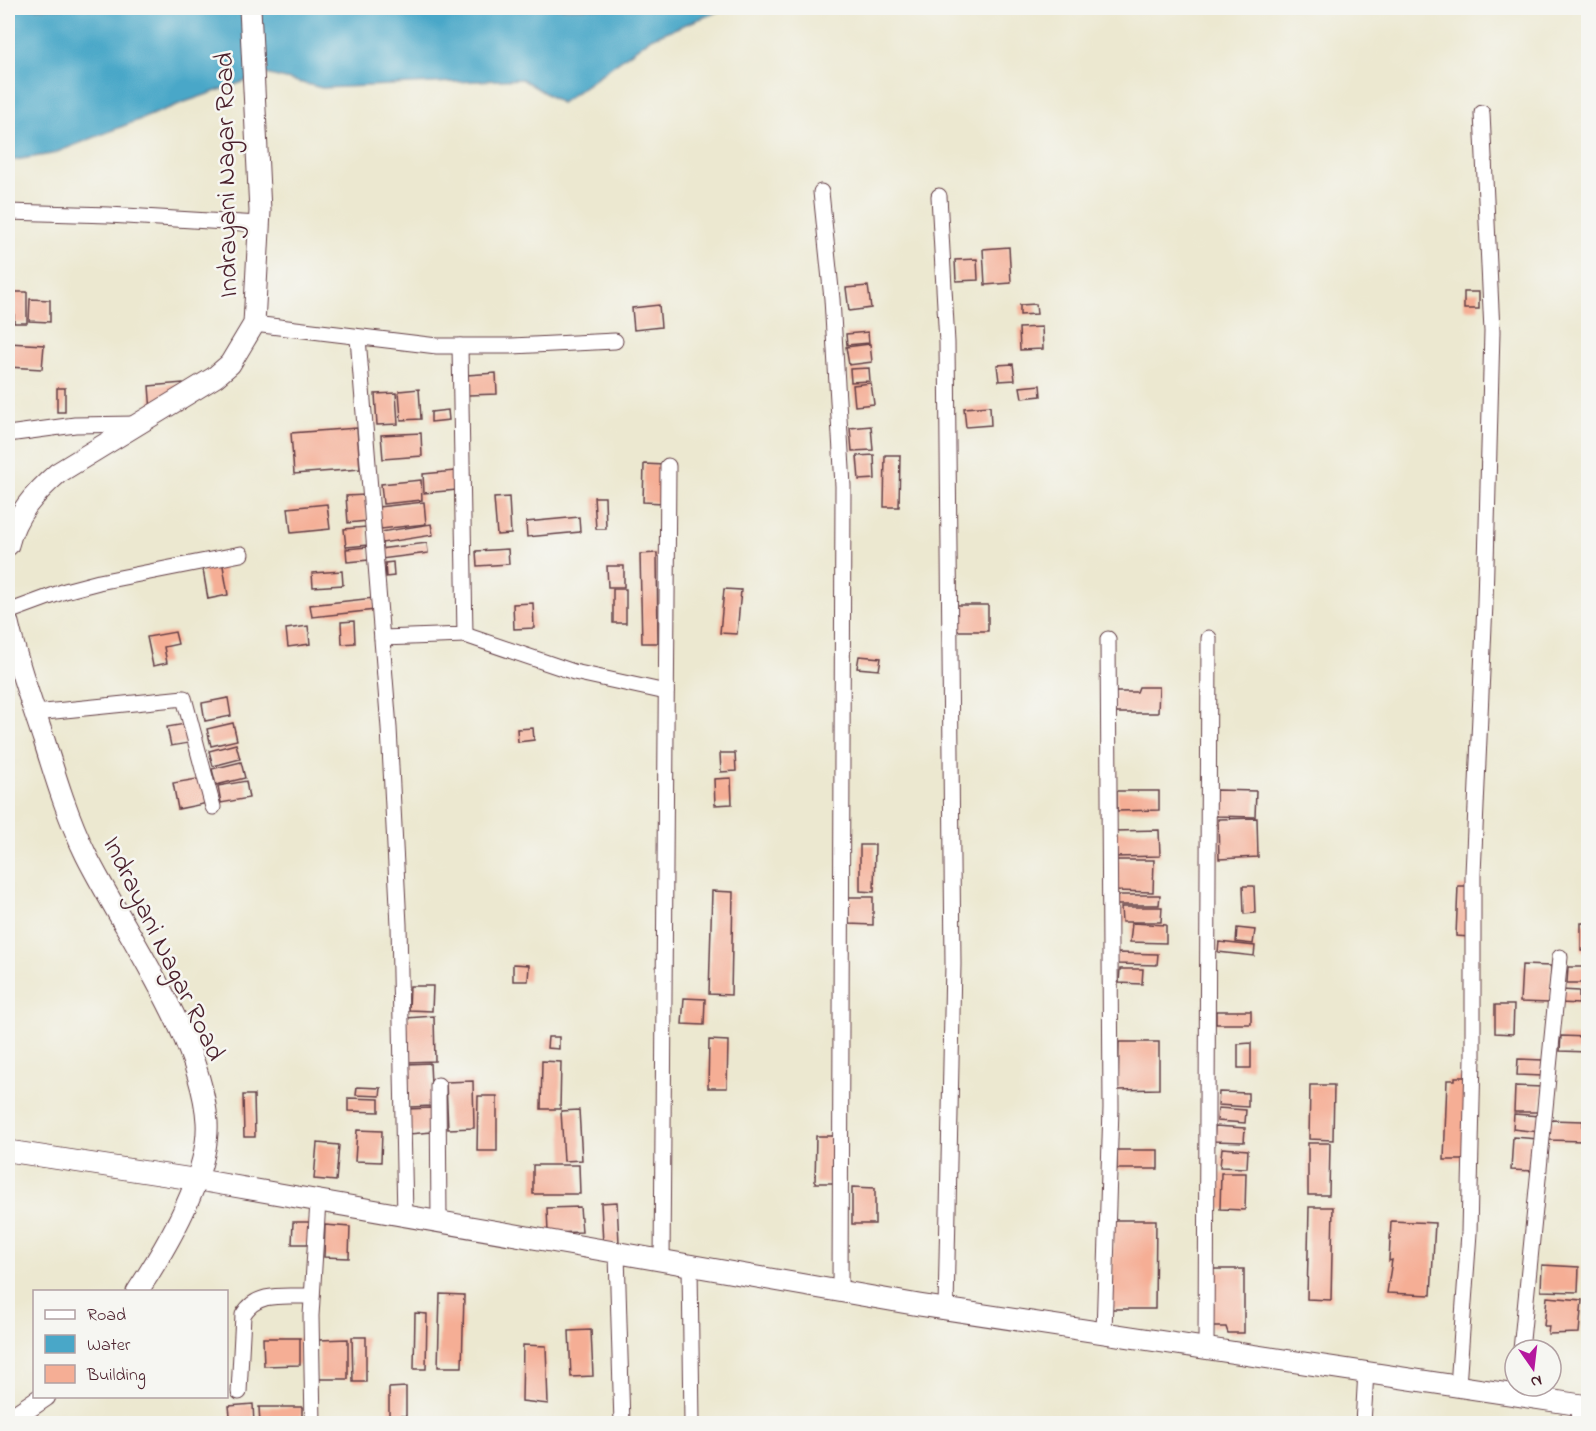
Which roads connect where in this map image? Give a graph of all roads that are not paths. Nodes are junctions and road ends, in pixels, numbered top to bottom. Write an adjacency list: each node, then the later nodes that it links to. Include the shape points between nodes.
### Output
1 (249, 8): 6 (main road, Indrayani Nagar Road)
2 (1482, 113): 43 (street, via 1492,331 1473,873 1469,1233)
3 (821, 192): 36 (street, via 833,310 843,486)
4 (939, 196): 38 (street, via 947,343 953,953)
5 (8, 212): 6 (street)
6 (259, 218): 7 (main road, Indrayani Nagar Road)
7 (255, 324): 8 (street); 11 (main road, Indrayani Nagar Road, via 230,364 216,377)
8 (358, 338): 10 (street); 19 (street)
9 (615, 341): 10 (street)
10 (460, 346): 18 (street)
11 (140, 424): 12 (street, via 75,425); 14 (main road, Indrayani Nagar Road, via 58,473 39,489 18,517)
12 (8, 434)
13 (668, 466): 22 (street)
14 (8, 545)
15 (241, 554): 16 (street, via 99,582)
16 (8, 612)
17 (8, 623): 23 (main road, Indrayani Nagar Road)
18 (465, 635): 19 (street); 22 (street, via 574,672)
19 (382, 638): 30 (street, via 399,926)
20 (1209, 638): 41 (street)
21 (1108, 639): 39 (street, via 1111,1108)
22 (666, 692): 33 (street)
23 (34, 712): 24 (street, via 184,698); 28 (main road, Indrayani Nagar Road, via 85,852 180,1029 197,1074 207,1123)
24 (213, 807)
25 (1560, 957): 40 (street)
26 (438, 1085): 31 (street)
27 (8, 1151): 28 (main road)
28 (199, 1180): 29 (main road); 35 (main road, Indrayani Nagar Road)
29 (318, 1201): 30 (main road); 37 (street)
30 (405, 1217): 31 (main road)
31 (439, 1223): 32 (main road)
32 (617, 1254): 33 (main road); 51 (street)
33 (662, 1262): 34 (main road)
34 (690, 1266): 36 (main road); 52 (street)
35 (138, 1290)
36 (840, 1292): 38 (main road)
37 (312, 1296): 45 (street, via 266,1297 248,1306 243,1315); 50 (street)
38 (946, 1309): 39 (main road)
39 (1104, 1332): 41 (main road)
40 (1522, 1338)
41 (1206, 1347): 42 (main road)
42 (1366, 1371): 43 (main road); 53 (street)
43 (1458, 1386): 44 (main road)
44 (1503, 1390)
45 (239, 1392)
46 (42, 1398): 49 (main road)
47 (1540, 1398): 48 (main road)
48 (1583, 1411)
49 (8, 1421)
50 (313, 1424)
51 (622, 1424)
52 (692, 1424)
53 (1363, 1424)

